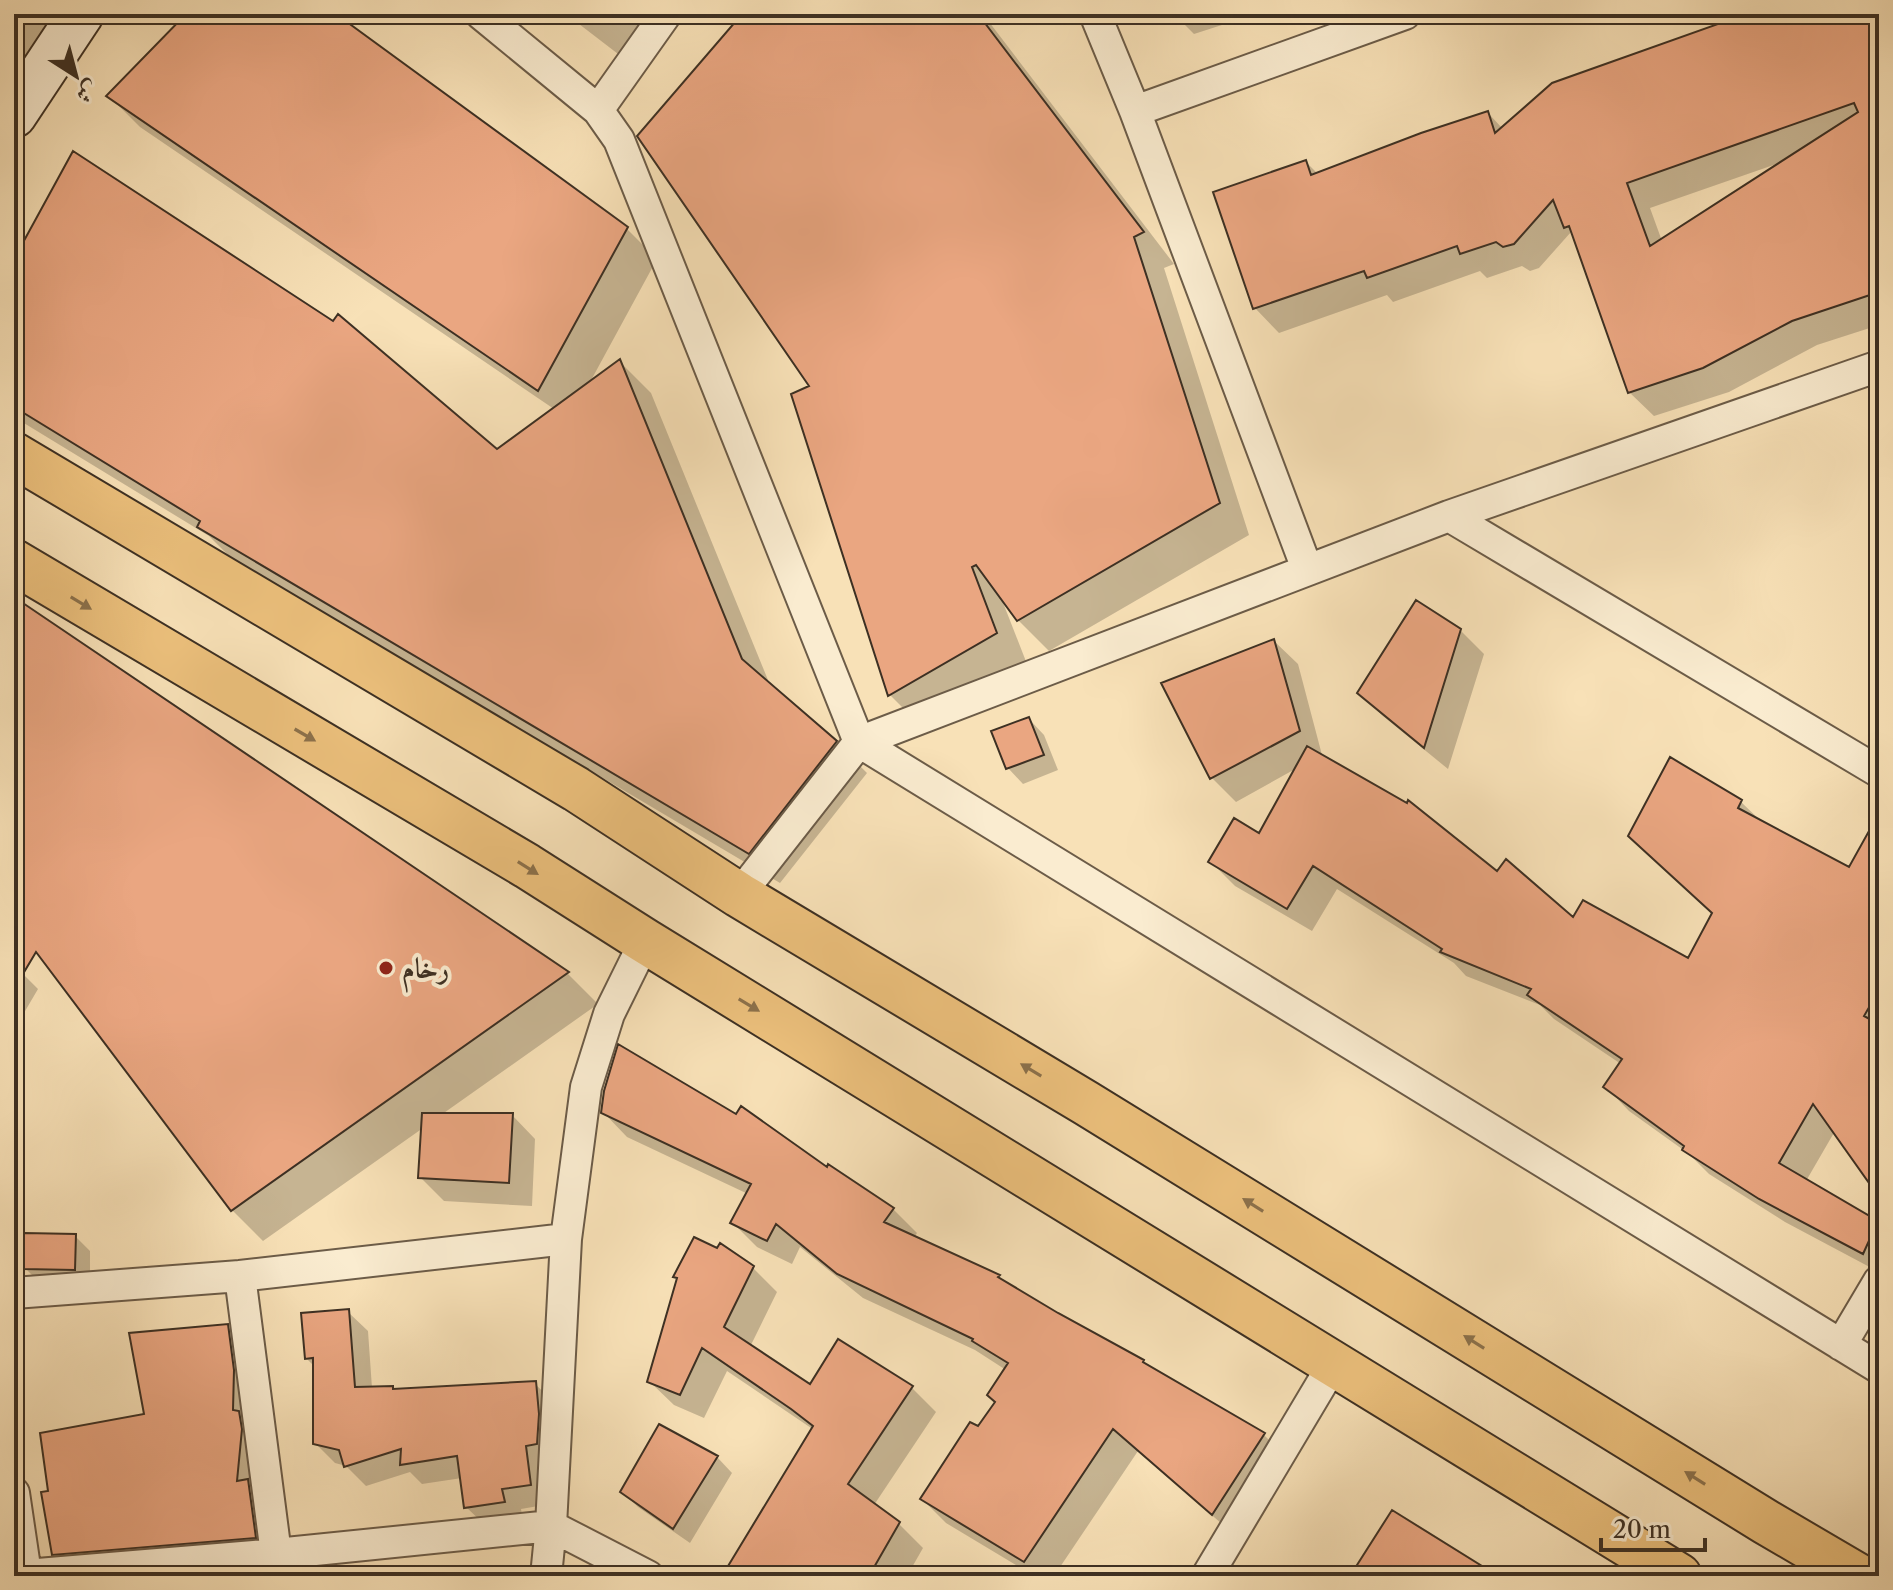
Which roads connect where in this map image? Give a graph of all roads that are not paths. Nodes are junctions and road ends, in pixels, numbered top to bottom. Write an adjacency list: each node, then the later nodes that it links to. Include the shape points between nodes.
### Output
1 (81, 14): 8 (street)
2 (481, 14): 6 (street)
3 (666, 14): 6 (street)
4 (1095, 14): 7 (street)
5 (1405, 14): 7 (street)
6 (598, 110): 14 (street, via 619,140)
7 (1135, 111): 13 (street)
8 (14, 115)
9 (1879, 366): 11 (street)
10 (14, 455): 16 (main road, via 576,789)
11 (1449, 516): 13 (street); 15 (street)
12 (14, 562): 17 (main road, one-way to 17)
13 (1307, 569): 14 (street)
14 (859, 742): 16 (street); 22 (street)
15 (1879, 772)
16 (739, 895): 33 (main road, one-way to 16)
17 (645, 941): 18 (street, via 609,1014 586,1087); 23 (main road, one-way to 23)
18 (566, 1239): 19 (street); 26 (street)
19 (240, 1276): 21 (street); 27 (street)
20 (1879, 1281): 22 (street)
21 (14, 1293)
22 (1841, 1345): 24 (street)
23 (1334, 1363): 31 (street); 32 (main road)
24 (1879, 1368)
25 (14, 1493): 28 (street)
26 (551, 1526): 27 (street); 29 (street); 30 (street)
27 (276, 1554): 28 (street)
28 (20, 1575)
29 (546, 1576)
30 (648, 1576)
31 (1207, 1576)
32 (1679, 1576)
33 (1858, 1576)

